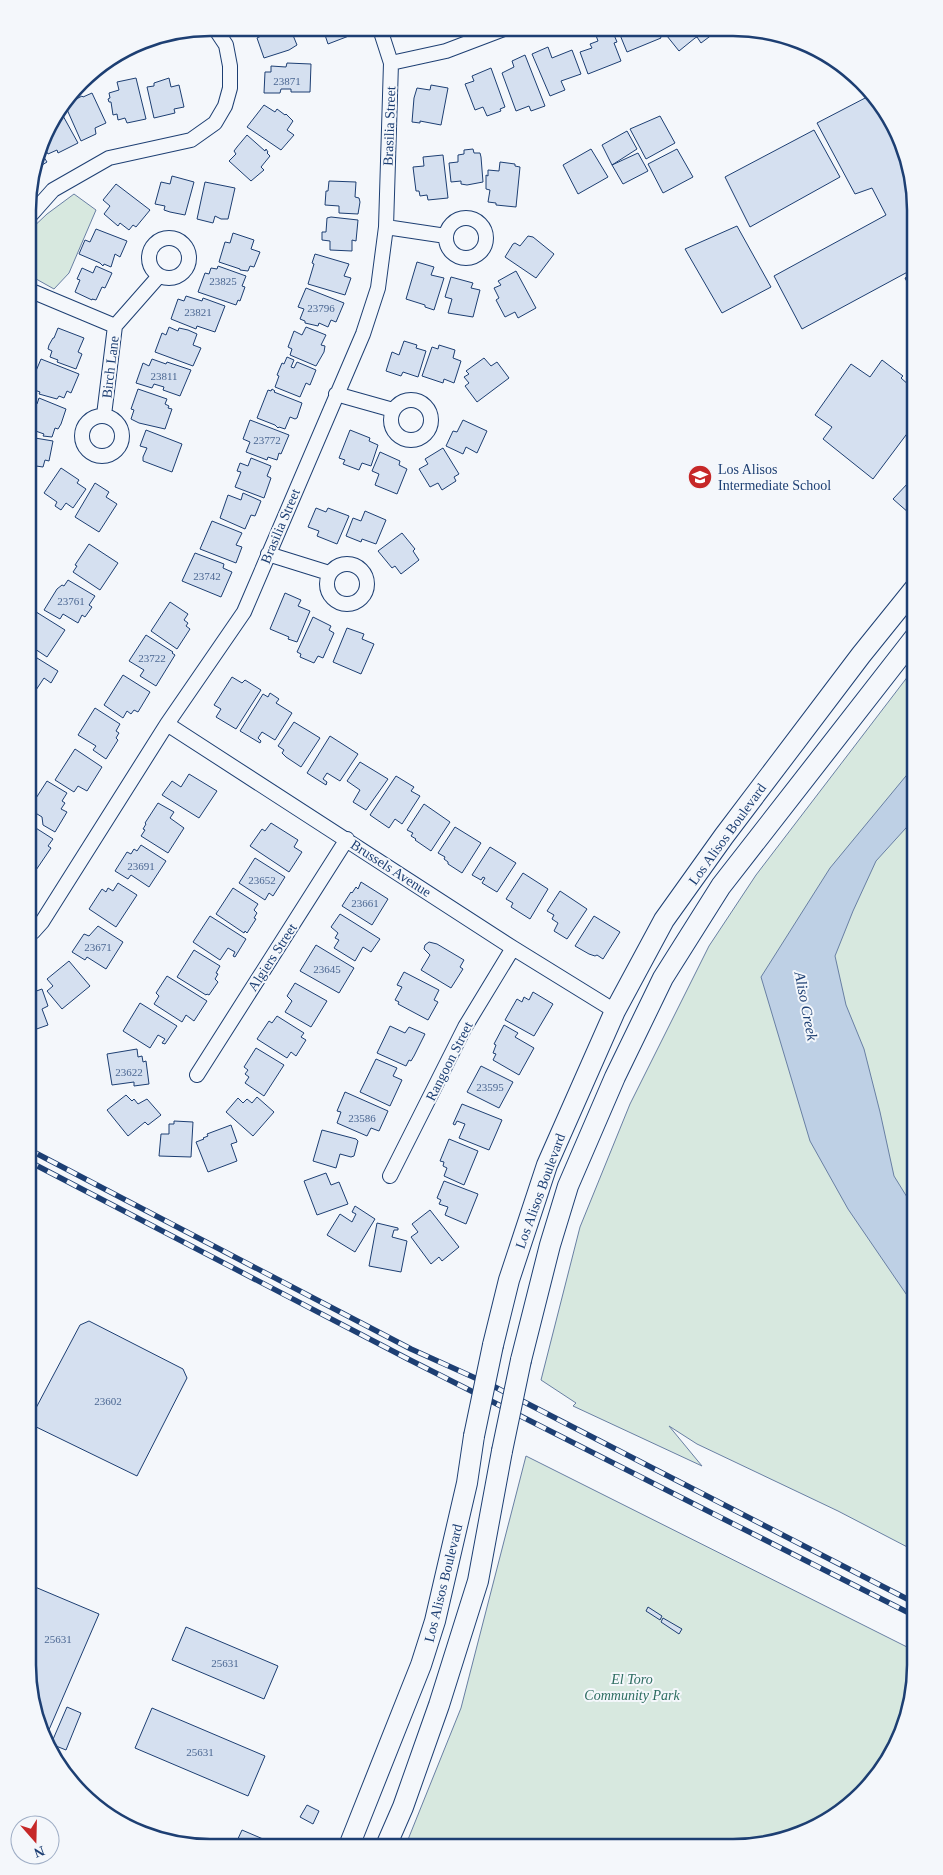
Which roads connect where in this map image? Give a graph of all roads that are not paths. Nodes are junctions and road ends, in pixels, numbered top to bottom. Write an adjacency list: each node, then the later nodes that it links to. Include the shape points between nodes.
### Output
1 (484, 36): 4 (street, via 446,51)
2 (221, 37): 5 (street, via 226,45 230,66 230,88 215,123 191,140 109,158 53,190)
3 (383, 37): 4 (street, Brasilia Street)
4 (391, 63): 6 (street, Brasilia Street)
5 (37, 208)
6 (386, 227): 7 (street); 11 (street, Brasilia Street, via 378,288 363,334)
7 (446, 236)
8 (159, 276): 10 (street, Birch Lane)
9 (37, 293): 10 (street)
10 (115, 326): 13 (street, Birch Lane)
11 (336, 394): 12 (street); 14 (street, Brasilia Street)
12 (393, 410)
13 (104, 415)
14 (268, 554): 15 (street); 18 (street, Brasilia Street, via 244,612)
15 (329, 573)
16 (907, 598): 22 (main road, Los Alisos Boulevard, via 860,655 664,920)
17 (907, 648): 26 (main road, Los Alisos Boulevard, bridge, via 721,886 664,978 614,1077 568,1186 550,1245 521,1360 478,1581 439,1705)
18 (167, 724): 19 (street, Brussels Avenue); 20 (street, Brasilia Street)
19 (347, 839): 21 (street, Brussels Avenue); 23 (street, Algiers Street)
20 (37, 928)
21 (513, 948): 22 (street, Brussels Avenue); 24 (street, Rangoon Street, via 465,1027)
22 (615, 1011): 25 (main road, Los Alisos Boulevard, bridge, via 547,1165 509,1280 435,1621 421,1666)
23 (197, 1075)
24 (390, 1176)
25 (352, 1839)
26 (389, 1839)

